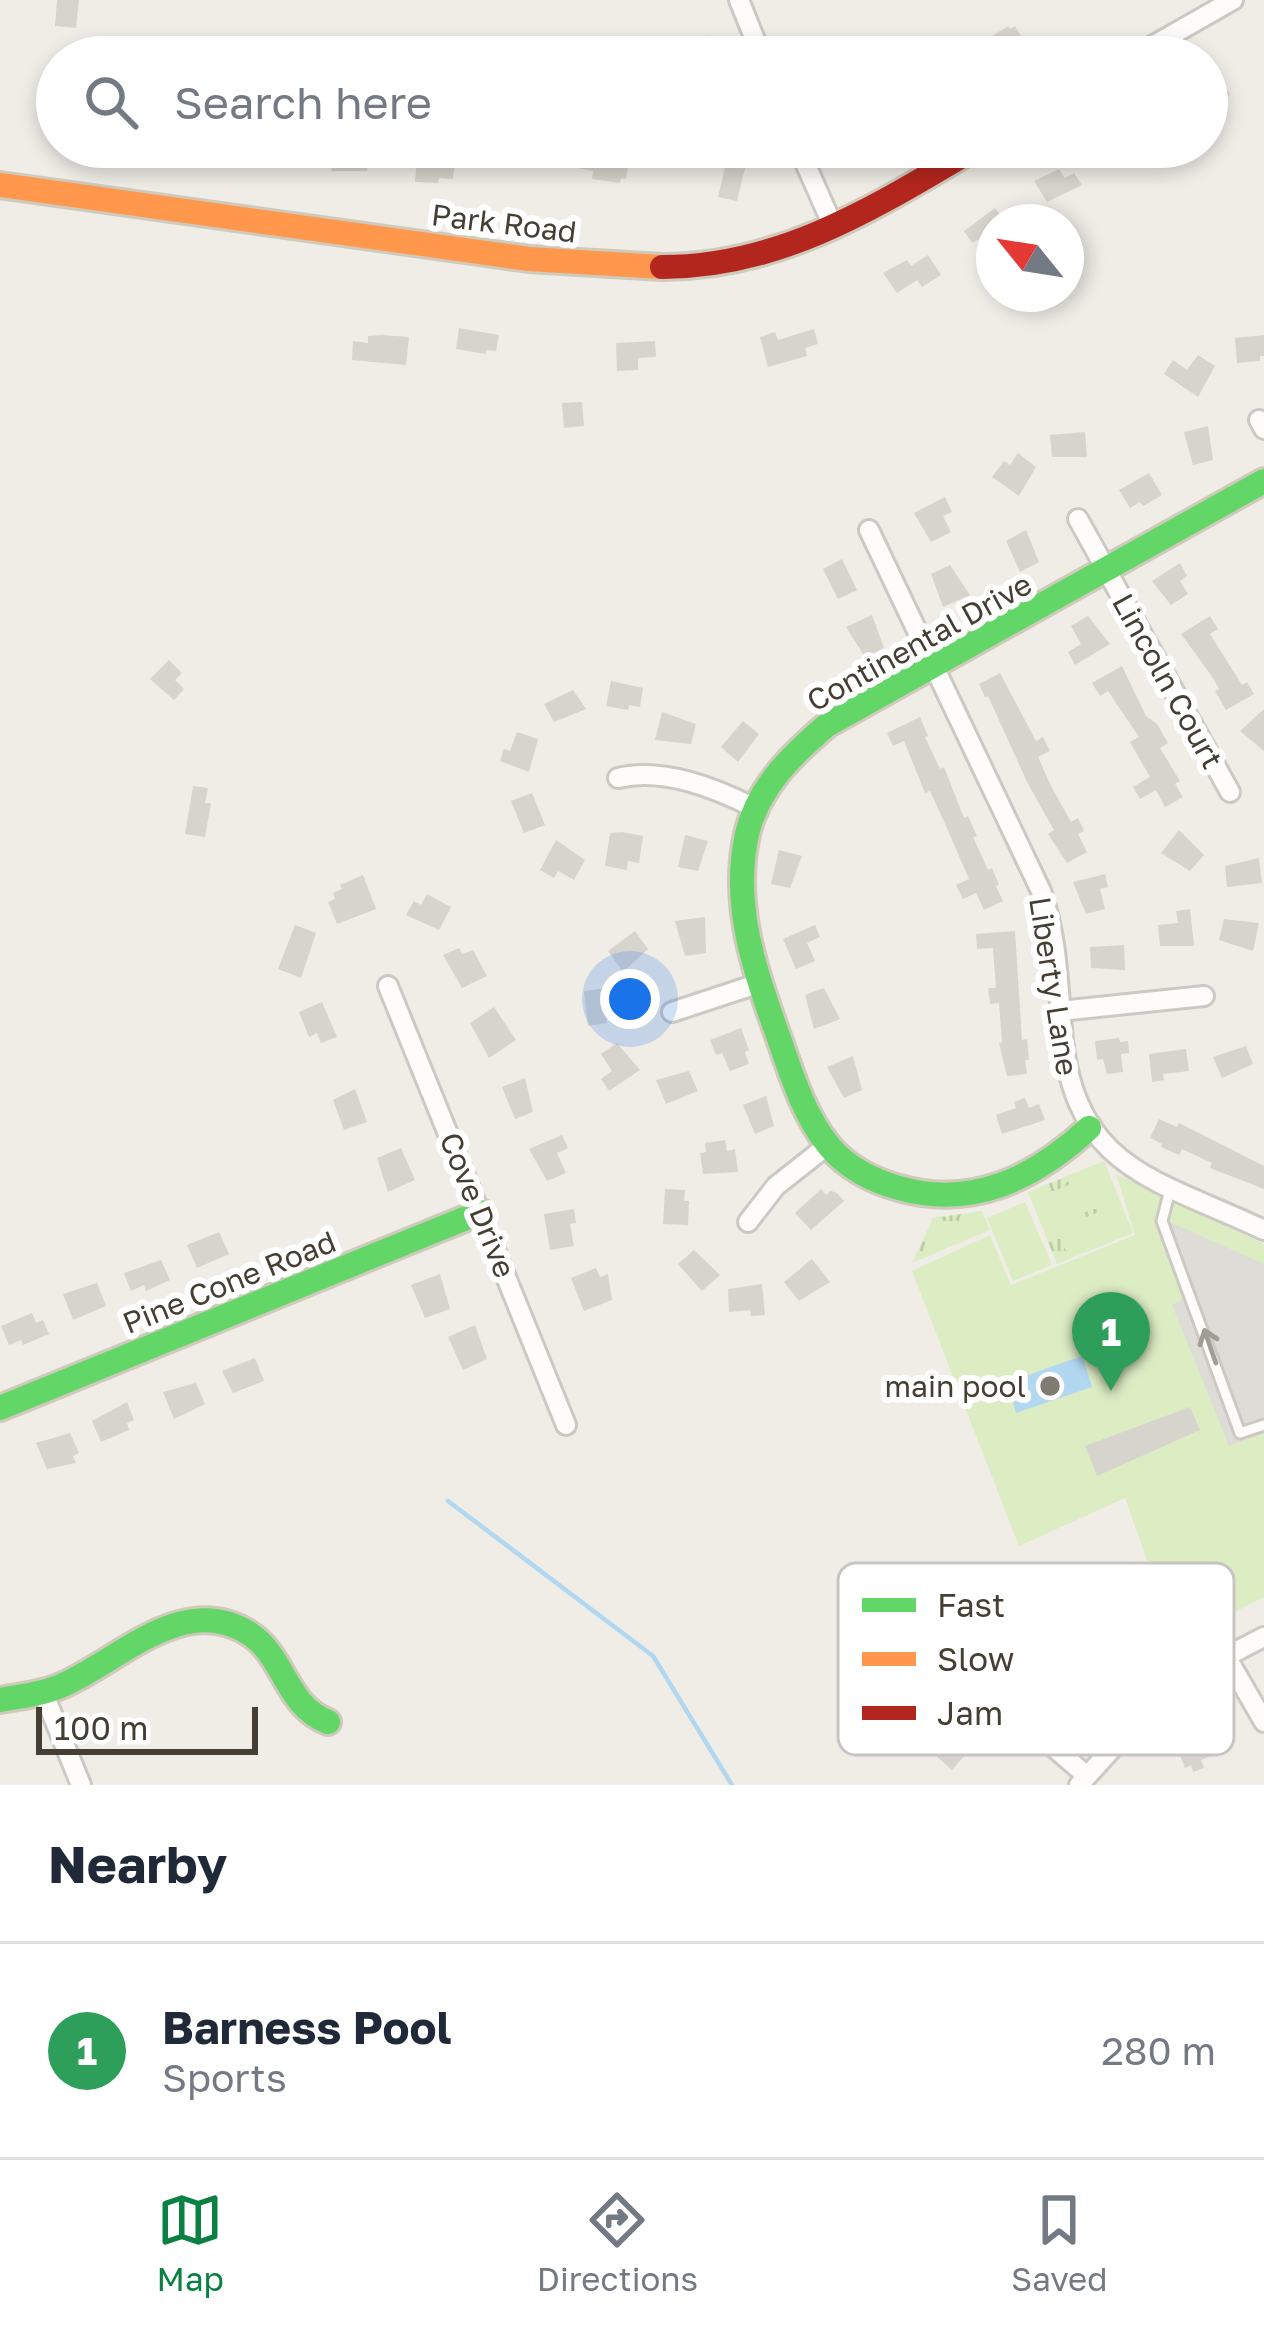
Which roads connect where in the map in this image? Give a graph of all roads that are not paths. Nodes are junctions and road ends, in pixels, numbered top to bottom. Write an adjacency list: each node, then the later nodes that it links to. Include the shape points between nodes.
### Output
1 (740, 0): 3 (street)
2 (1233, 0): 4 (street)
3 (754, 36)
4 (1170, 36)
5 (807, 168): 8 (street)
6 (938, 168): 8 (street, Park Road)
7 (0, 185): 8 (street, Park Road, via 633,268 766,254)
8 (833, 226)
9 (1264, 481): 12 (street, Continental Drive)
10 (1078, 519): 12 (street, Lincoln Court)
11 (869, 530): 13 (street, Liberty Lane)
12 (1106, 571): 13 (street, Continental Drive); 15 (street, Lincoln Court)
13 (934, 668): 16 (street, Continental Drive, via 809,738); 20 (street, Liberty Lane, via 1041,891)
14 (618, 778): 16 (street, via 676,780)
15 (1230, 792)
16 (755, 808): 17 (street, Continental Drive, via 739,892)
17 (757, 983): 21 (street); 23 (street, Continental Drive)
18 (388, 986): 25 (street, Cove Drive)
19 (1204, 997): 20 (street)
20 (1060, 1011): 22 (street, Liberty Lane, via 1065,1070)
21 (673, 1012)
22 (1089, 1128): 23 (street, Continental Drive, via 1008,1185 950,1198 880,1182); 24 (street, Liberty Lane)
23 (828, 1144): 26 (street, via 776,1186)
24 (1170, 1189): 27 (street, Liberty Lane); 30 (lane, one-way to 24, via 1240,1432 1162,1221)
25 (481, 1212): 28 (street, Pine Cone Road); 29 (street, Cove Drive)
26 (748, 1222)
27 (1264, 1230)
28 (0, 1408)
29 (566, 1425)
30 (1264, 1425)
31 (1264, 1637): 32 (street)
32 (1234, 1652)
33 (1234, 1670): 37 (street)
34 (43, 1692): 35 (street); 36 (street, via 158,1630 196,1619 250,1634 296,1702); 41 (street)
35 (0, 1700)
36 (328, 1722)
37 (1264, 1722)
38 (1056, 1755): 40 (street)
39 (1106, 1755): 40 (street)
40 (1083, 1780)
41 (81, 1785)

